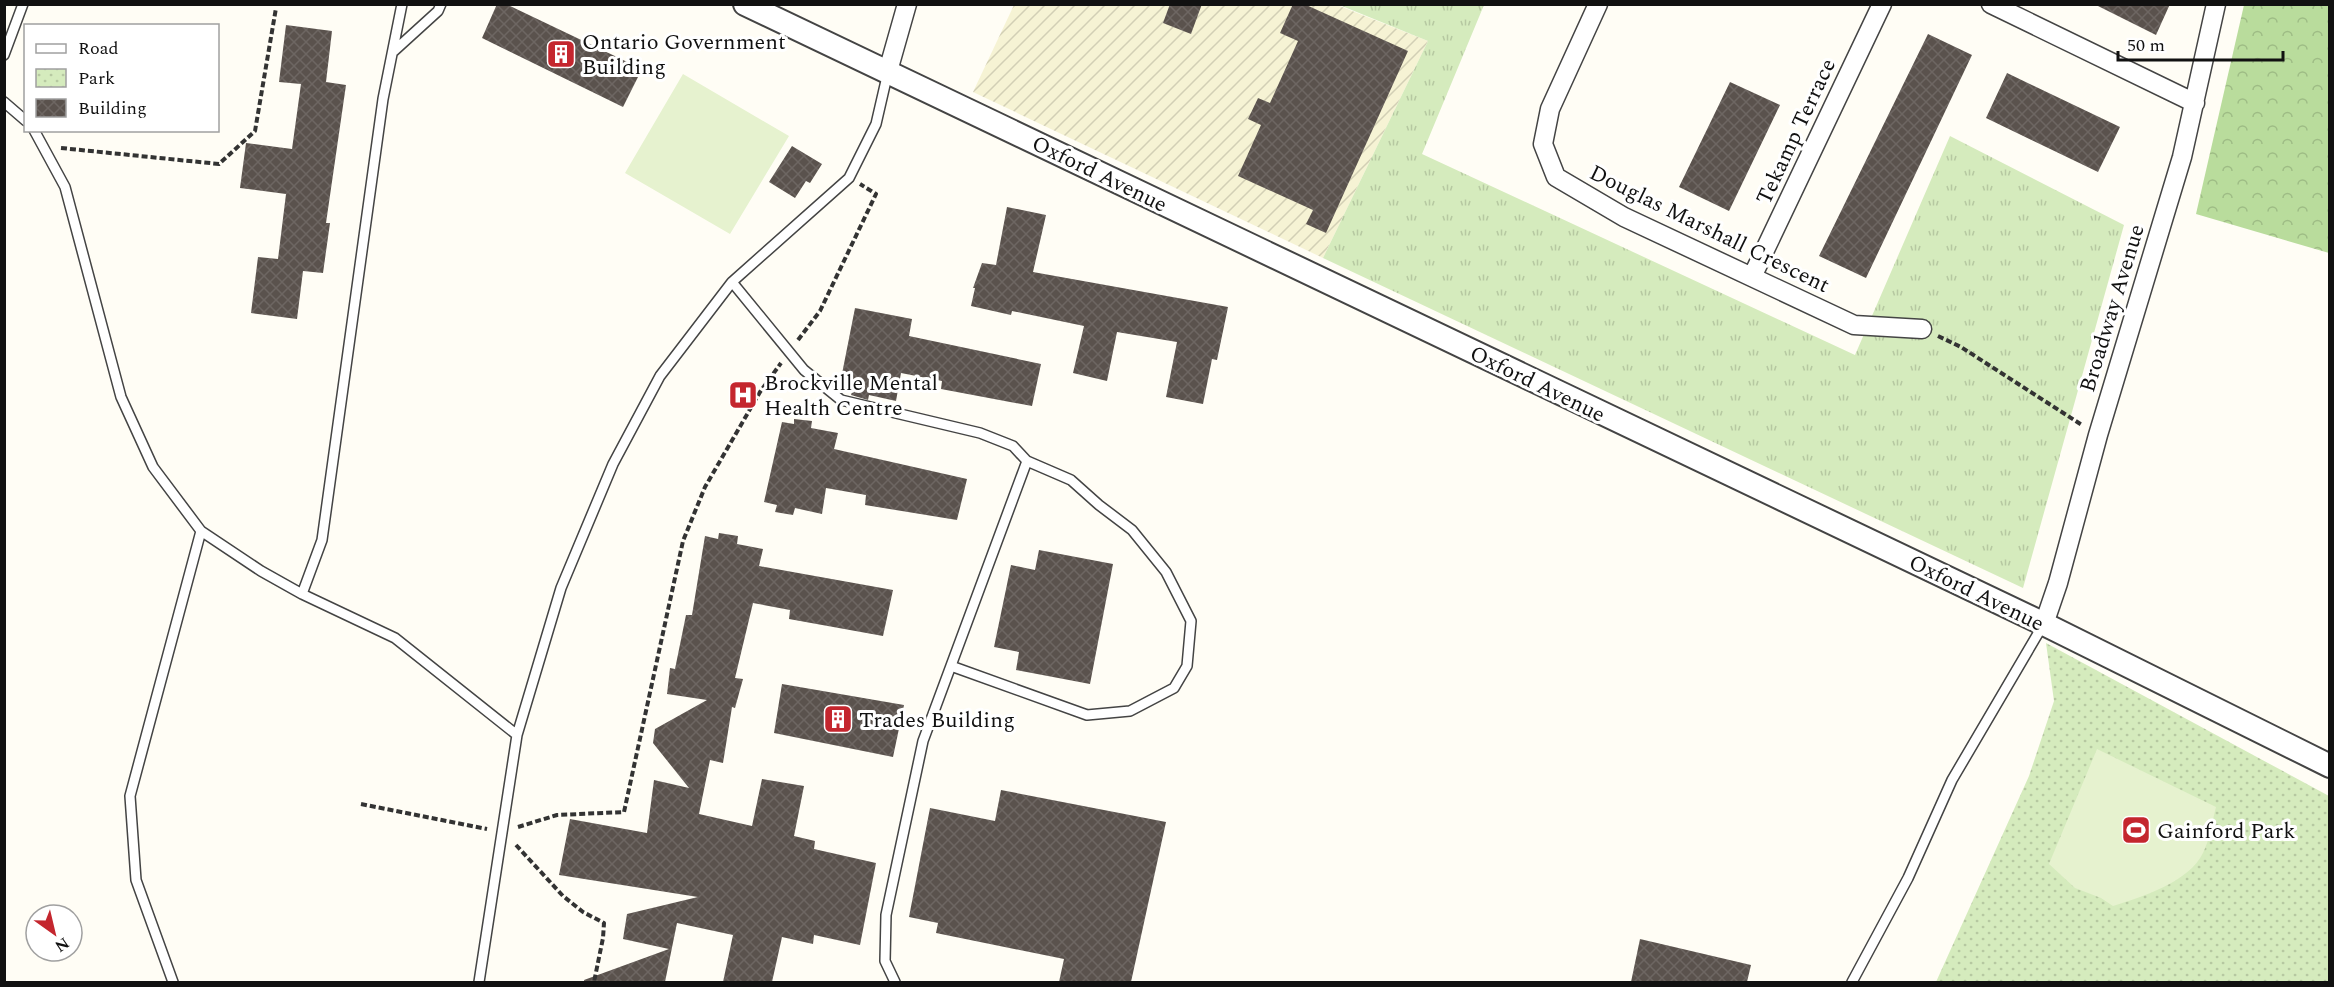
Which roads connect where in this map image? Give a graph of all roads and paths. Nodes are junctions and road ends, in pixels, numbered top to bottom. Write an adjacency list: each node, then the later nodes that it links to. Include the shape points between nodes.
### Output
1 (23, 4): 12 (lane)
2 (402, 4): 11 (lane)
3 (441, 4): 11 (lane)
4 (745, 4): 13 (street, Oxford Avenue)
5 (907, 4): 13 (street)
6 (1598, 4): 20 (street, Douglas Marshall Crescent, via 1550,109 1543,144 1556,177 1624,217)
7 (1882, 4): 20 (street, Tekamp Terrace)
8 (1991, 4): 15 (street)
9 (2216, 4): 15 (street, Broadway Avenue)
10 (276, 8): 18 (path, via 255,130 219,164)
11 (394, 51): 27 (lane, via 382,99 322,540)
12 (4, 55)
13 (888, 71): 19 (lane, via 876,124); 28 (street, Oxford Avenue)
14 (4, 102): 16 (lane)
15 (2195, 103): 24 (street, Broadway Avenue)
16 (24, 119)
17 (35, 132): 18 (lane)
18 (43, 146): 26 (lane, via 65,187 121,397 153,467)
19 (849, 178): 21 (lane); 23 (path, via 876,194 820,311)
20 (1752, 277): 22 (street, Douglas Marshall Crescent, via 1854,325)
21 (732, 282): 23 (lane); 30 (lane, via 660,376 613,465 561,588)
22 (1922, 329): 24 (path, via 1961,347)
23 (790, 352): 25 (lane, via 841,400 980,433 1013,446); 33 (path, via 760,392 705,487 683,541 624,812 557,814)
24 (2098, 435): 28 (street, Broadway Avenue)
25 (1027, 461): 29 (lane); 29 (lane, via 1071,480 1132,530 1166,572 1191,621 1187,666 1174,688 1130,711 1087,715)
26 (201, 531): 27 (lane); 34 (lane, via 130,796 136,880)
27 (302, 594): 30 (lane, via 395,638)
28 (2044, 624): 31 (street, Oxford Avenue); 38 (lane, via 1952,780 1908,878)
29 (951, 666): 37 (lane, via 923,741 886,915 885,961)
30 (518, 735): 33 (lane)
31 (2330, 766)
32 (361, 804): 33 (path)
33 (502, 832): 35 (lane); 36 (path, via 563,896 604,922)
34 (173, 982)
35 (479, 982)
36 (594, 982)
37 (895, 982)
38 (1852, 982)

